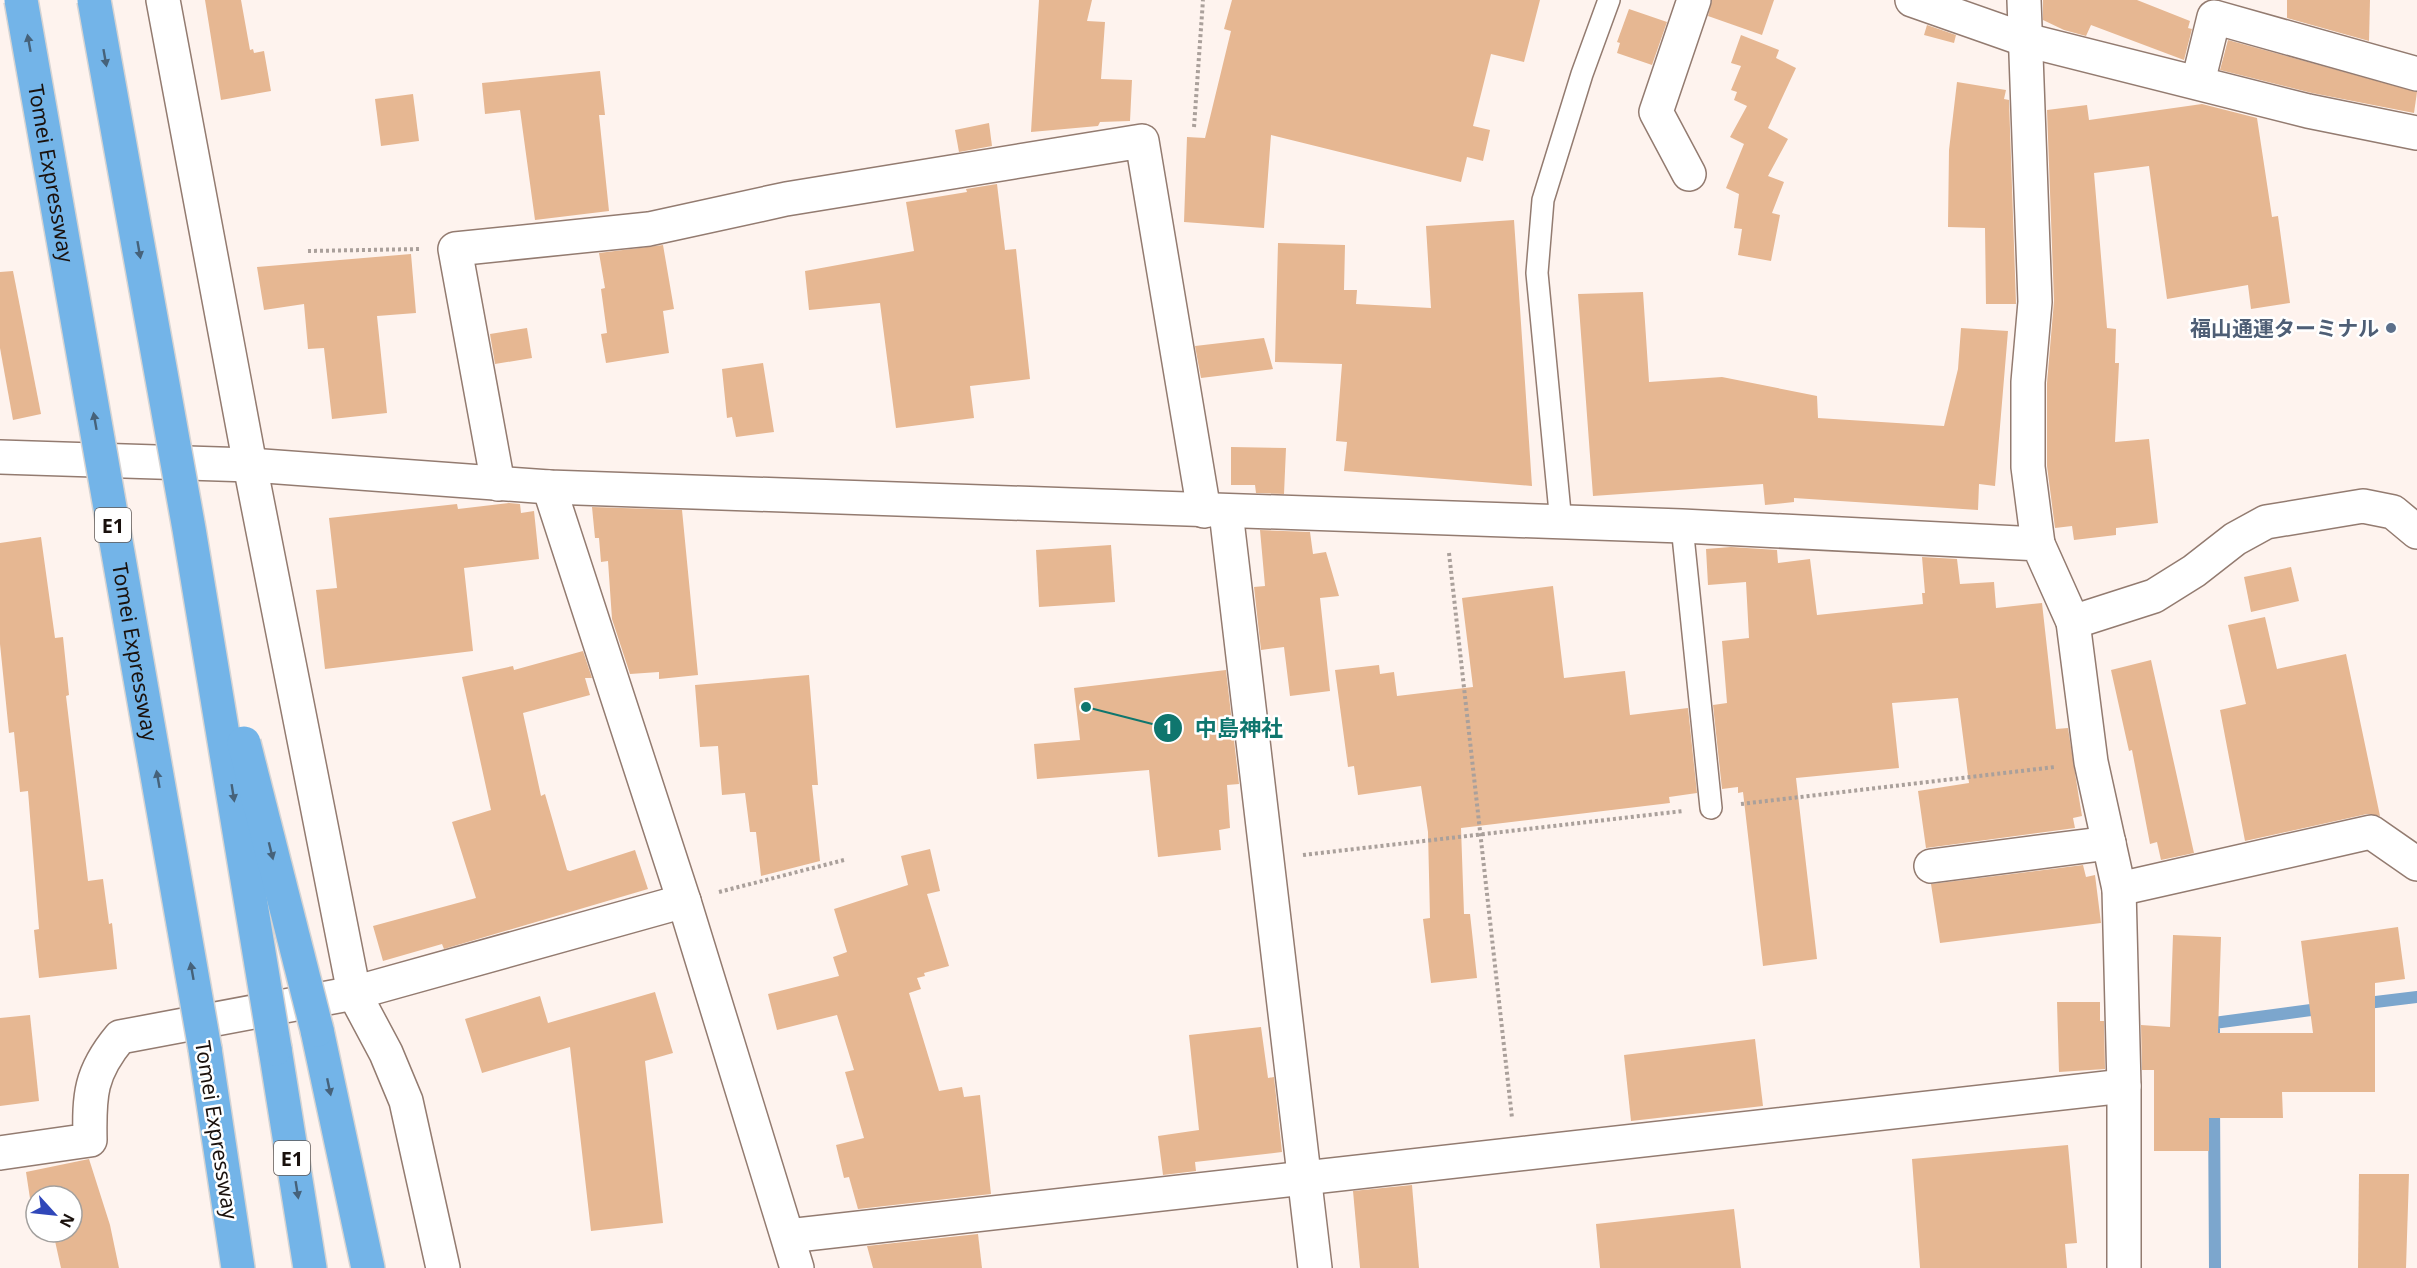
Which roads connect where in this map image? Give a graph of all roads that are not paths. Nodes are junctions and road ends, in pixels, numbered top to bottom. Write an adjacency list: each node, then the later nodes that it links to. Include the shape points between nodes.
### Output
1 (21, 0): 35 (highway, Tomei Expressway / E1, one-way to 1, bridge, via 205,1049)
2 (94, 0): 20 (highway, E1, one-way to 20, bridge)
3 (163, 0): 14 (street)
4 (1609, 0): 18 (lane, via 1543,200 1538,273)
5 (1694, 0): 12 (street, via 1656,112)
6 (1912, 0): 8 (street)
7 (2024, 0): 8 (street)
8 (2026, 40): 10 (street); 22 (street, via 2035,302 2028,382 2028,467)
9 (2417, 74): 10 (street, via 2214,17)
10 (2198, 82): 11 (street, via 2308,111)
11 (2417, 133)
12 (1689, 174)
13 (0, 457): 14 (street)
14 (250, 465): 15 (street); 30 (street)
15 (498, 484): 16 (street); 17 (street, via 455,249 649,229 786,199 1142,141)
16 (549, 487): 17 (street); 29 (street)
17 (1215, 512): 18 (street); 33 (street)
18 (1561, 523): 19 (street)
19 (1682, 526): 22 (street); 24 (lane)
20 (189, 530): 36 (highway, E1, one-way to 36, bridge); 37 (highway, one-way to 37, bridge, via 317,1030)
21 (2417, 532): 23 (street, via 2393,512 2363,506 2266,522 2154,596)
22 (2038, 544): 23 (street)
23 (2073, 622): 25 (street, via 2091,762)
24 (1711, 808)
25 (2109, 843): 27 (street); 28 (street)
26 (2417, 864): 28 (street, via 2371,831)
27 (1931, 866)
28 (2119, 889): 31 (street)
29 (684, 901): 30 (street); 34 (street)
30 (354, 993): 32 (street, via 120,1037 102,1058 93,1082 90,1140); 38 (street, via 406,1101)
31 (2124, 1086): 33 (street); 41 (street)
32 (0, 1153)
33 (1305, 1179): 34 (street); 40 (street)
34 (788, 1236): 39 (street)
35 (238, 1268)
36 (310, 1268)
37 (368, 1268)
38 (443, 1268)
39 (797, 1268)
40 (1315, 1268)
41 (2124, 1268)

